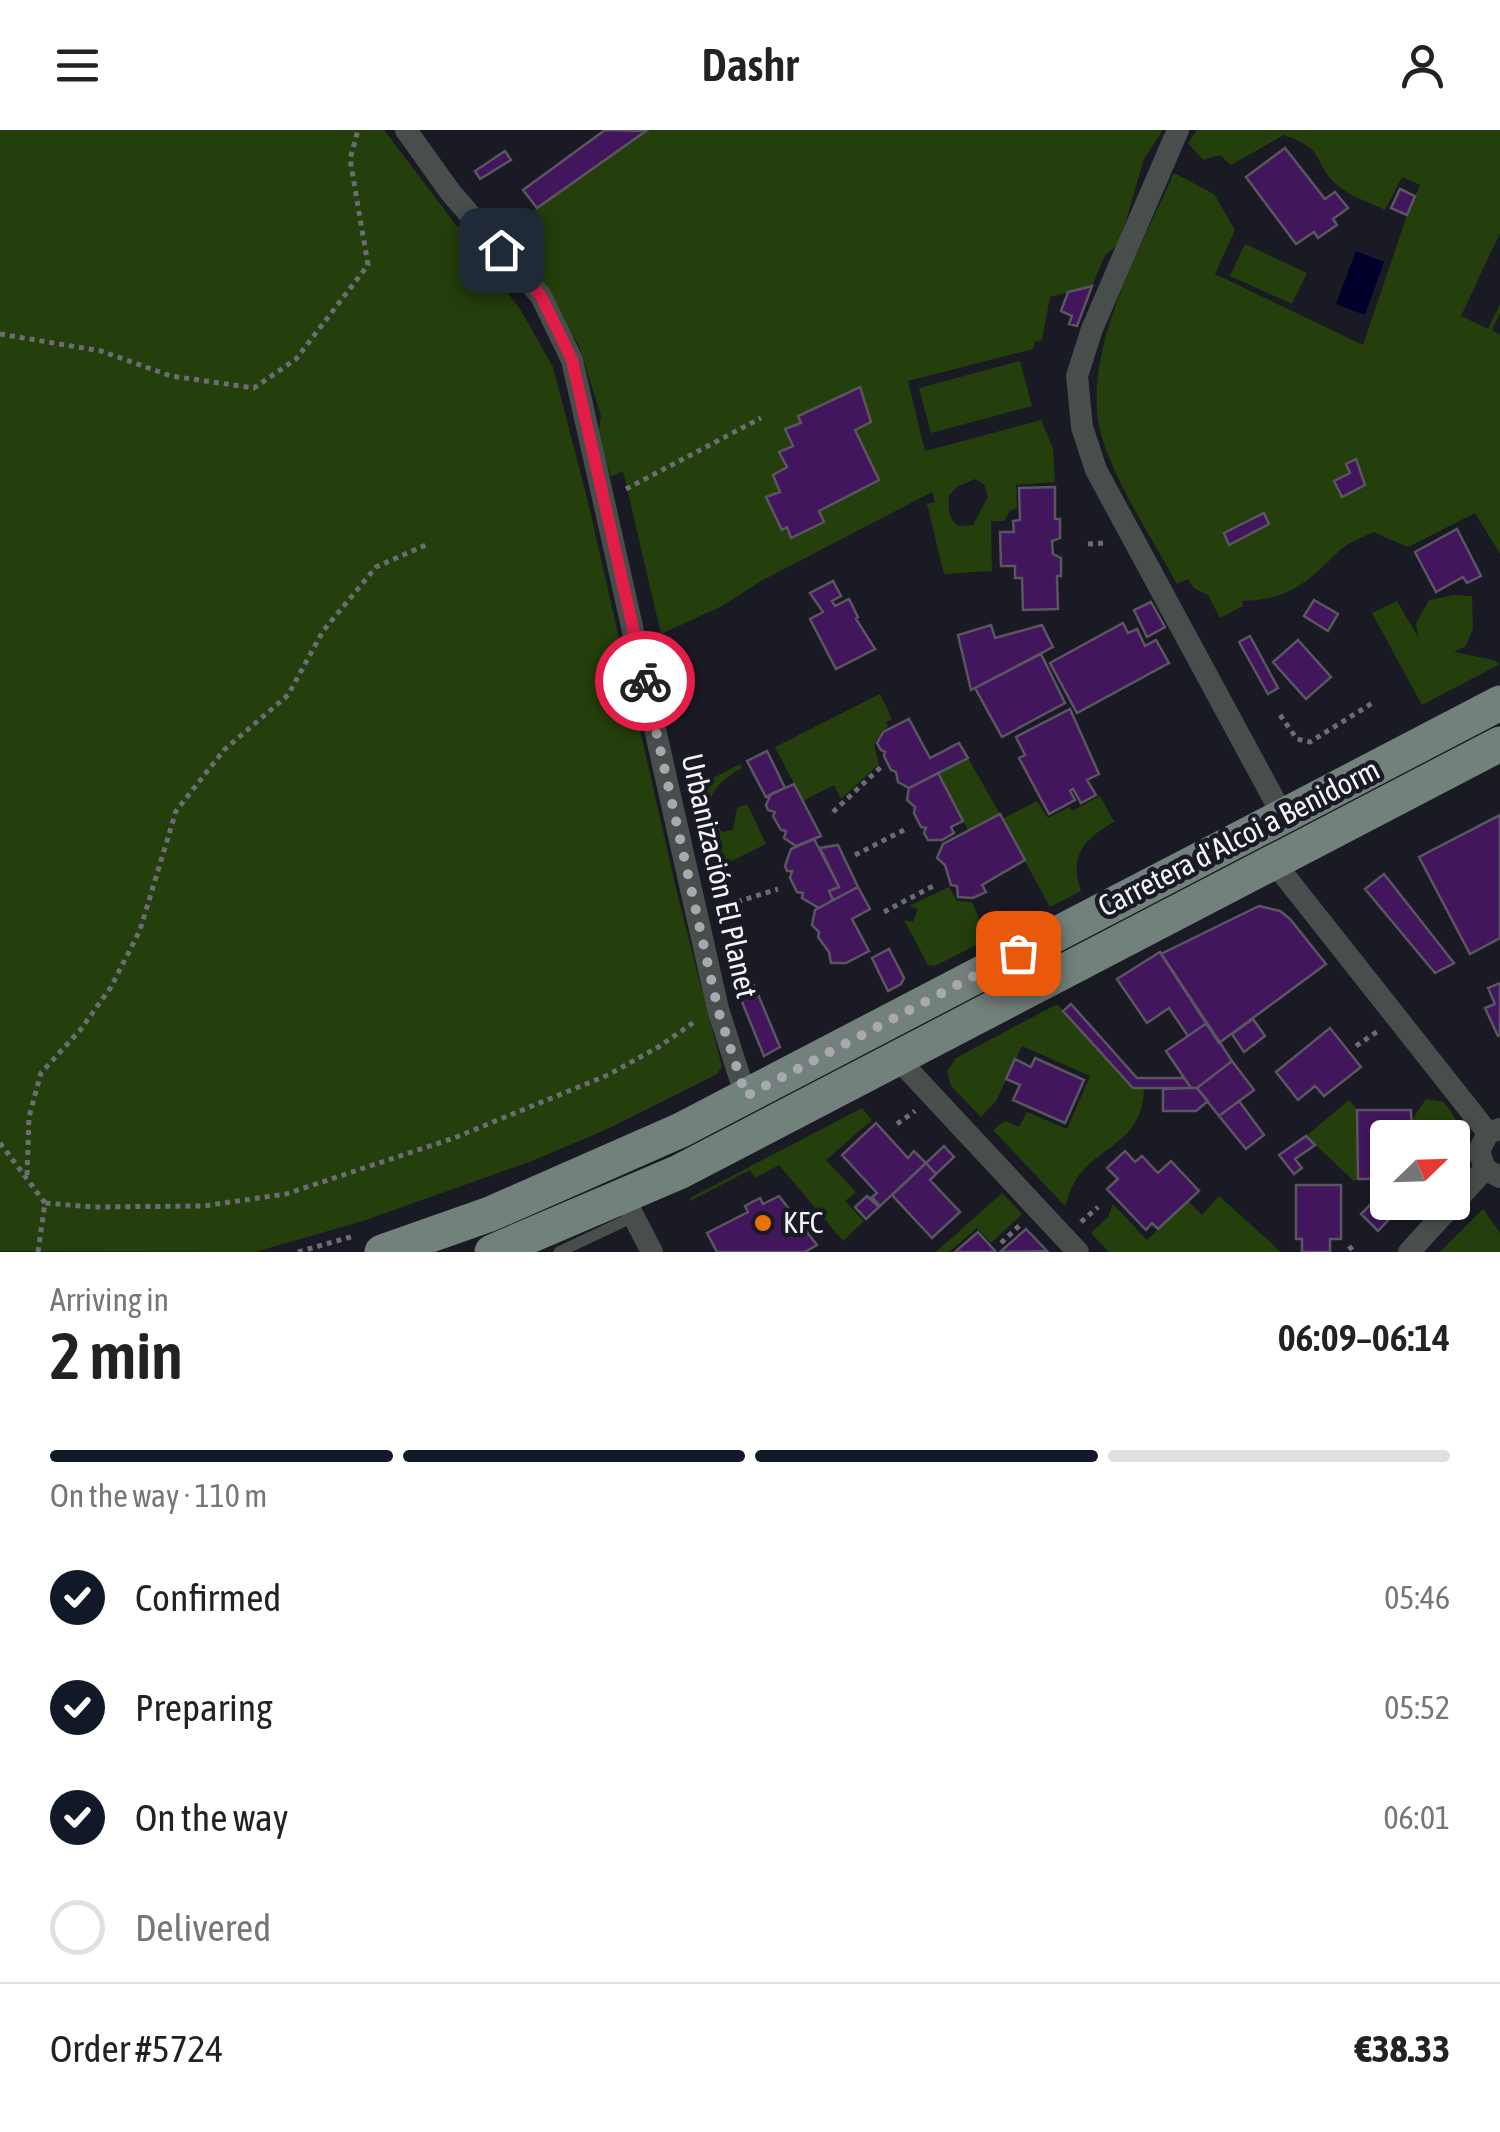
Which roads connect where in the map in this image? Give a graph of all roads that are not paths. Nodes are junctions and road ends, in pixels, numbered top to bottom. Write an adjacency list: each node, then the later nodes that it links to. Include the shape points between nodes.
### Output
1 (406, 130): 8 (street, Urbanización El Planet, via 541,296 572,360 718,1010)
2 (1178, 130): 5 (street, via 1092,329 1077,376 1082,426 1096,470)
3 (1500, 704): 5 (main road, Carretera d'Alcoi a Benidorm)
4 (1500, 744): 6 (main road, Carretera d'Alcoi a Benidorm)
5 (1283, 816): 8 (main road, Carretera d'Alcoi a Benidorm)
6 (1273, 860): 7 (main road, Carretera d'Alcoi a Benidorm); 9 (street)
7 (898, 1060): 11 (main road, Carretera d'Alcoi a Benidorm, via 679,1172); 16 (street)
8 (746, 1096): 12 (main road, Carretera d'Alcoi a Benidorm, via 490,1214)
9 (1494, 1131): 10 (street, via 1479,1151)
10 (1492, 1173): 17 (street)
11 (628, 1207): 13 (main road, Carretera d'Alcoi a Benidorm); 14 (lane); 15 (street)
12 (382, 1252)
13 (492, 1252)
14 (559, 1252)
15 (652, 1252)
16 (1078, 1252)
17 (1408, 1252)

